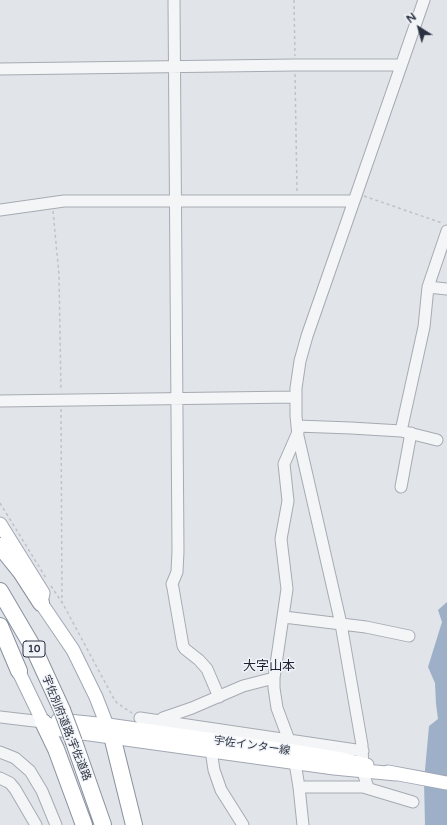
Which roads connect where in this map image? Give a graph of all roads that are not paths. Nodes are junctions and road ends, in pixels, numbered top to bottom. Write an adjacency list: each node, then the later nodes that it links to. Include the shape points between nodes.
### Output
1 (174, 0): 4 (street)
2 (424, 0): 3 (street)
3 (401, 65): 4 (street); 6 (street)
4 (175, 66): 5 (street); 7 (street)
5 (0, 69)
6 (356, 197): 7 (street, via 297,201); 12 (street, via 302,353)
7 (176, 201): 8 (street, via 64,201); 13 (street)
8 (0, 210)
9 (447, 231): 10 (street)
10 (428, 287): 11 (street); 16 (street, via 424,327)
11 (447, 289)
12 (296, 397): 13 (street); 15 (street)
13 (177, 398): 14 (street); 30 (street, via 178,551 177,572 172,584 183,646 207,669)
14 (0, 401)
15 (297, 429): 16 (street, via 351,428); 23 (street, via 284,468 288,497 281,533 287,589); 24 (street)
16 (406, 432): 17 (street); 18 (street)
17 (437, 440)
18 (401, 487)
19 (0, 524): 22 (main road, via 43,592)
20 (0, 546): 22 (highway)
21 (0, 591): 48 (highway, 宇佐別府道路;宇佐道路 / 10, bridge, via 34,649 62,710)
22 (41, 603): 35 (main road, via 73,650)
23 (284, 617): 24 (street); 29 (street)
24 (341, 624): 26 (street); 39 (street)
25 (0, 626): 28 (highway)
26 (409, 636)
27 (0, 640): 28 (main road)
28 (19, 671): 34 (main road)
29 (274, 678): 30 (street, via 249,684); 37 (street, via 274,697)
30 (219, 697): 33 (street)
31 (0, 717): 34 (street)
32 (140, 718): 33 (street)
33 (158, 721): 36 (street)
34 (43, 722): 35 (main road, 宇佐インター線, via 61,730); 47 (highway, via 56,749)
35 (110, 731): 36 (main road, 宇佐インター線); 49 (highway)
36 (213, 740): 37 (main road, 宇佐インター線); 37 (street); 50 (street, via 214,770 221,790)
37 (292, 751): 39 (main road, 宇佐インター線); 39 (street); 42 (street)
38 (0, 752): 46 (street, via 15,758 30,771 42,791)
39 (363, 762): 41 (main road, 宇佐インター線, via 396,774); 43 (street)
40 (0, 778): 45 (street, via 15,789)
41 (447, 783)
42 (299, 787): 43 (street); 51 (street)
43 (368, 788): 44 (street)
44 (413, 802)
45 (36, 825)
46 (56, 825)
47 (84, 825)
48 (103, 825)
49 (134, 825)
50 (243, 825)
51 (303, 825)

